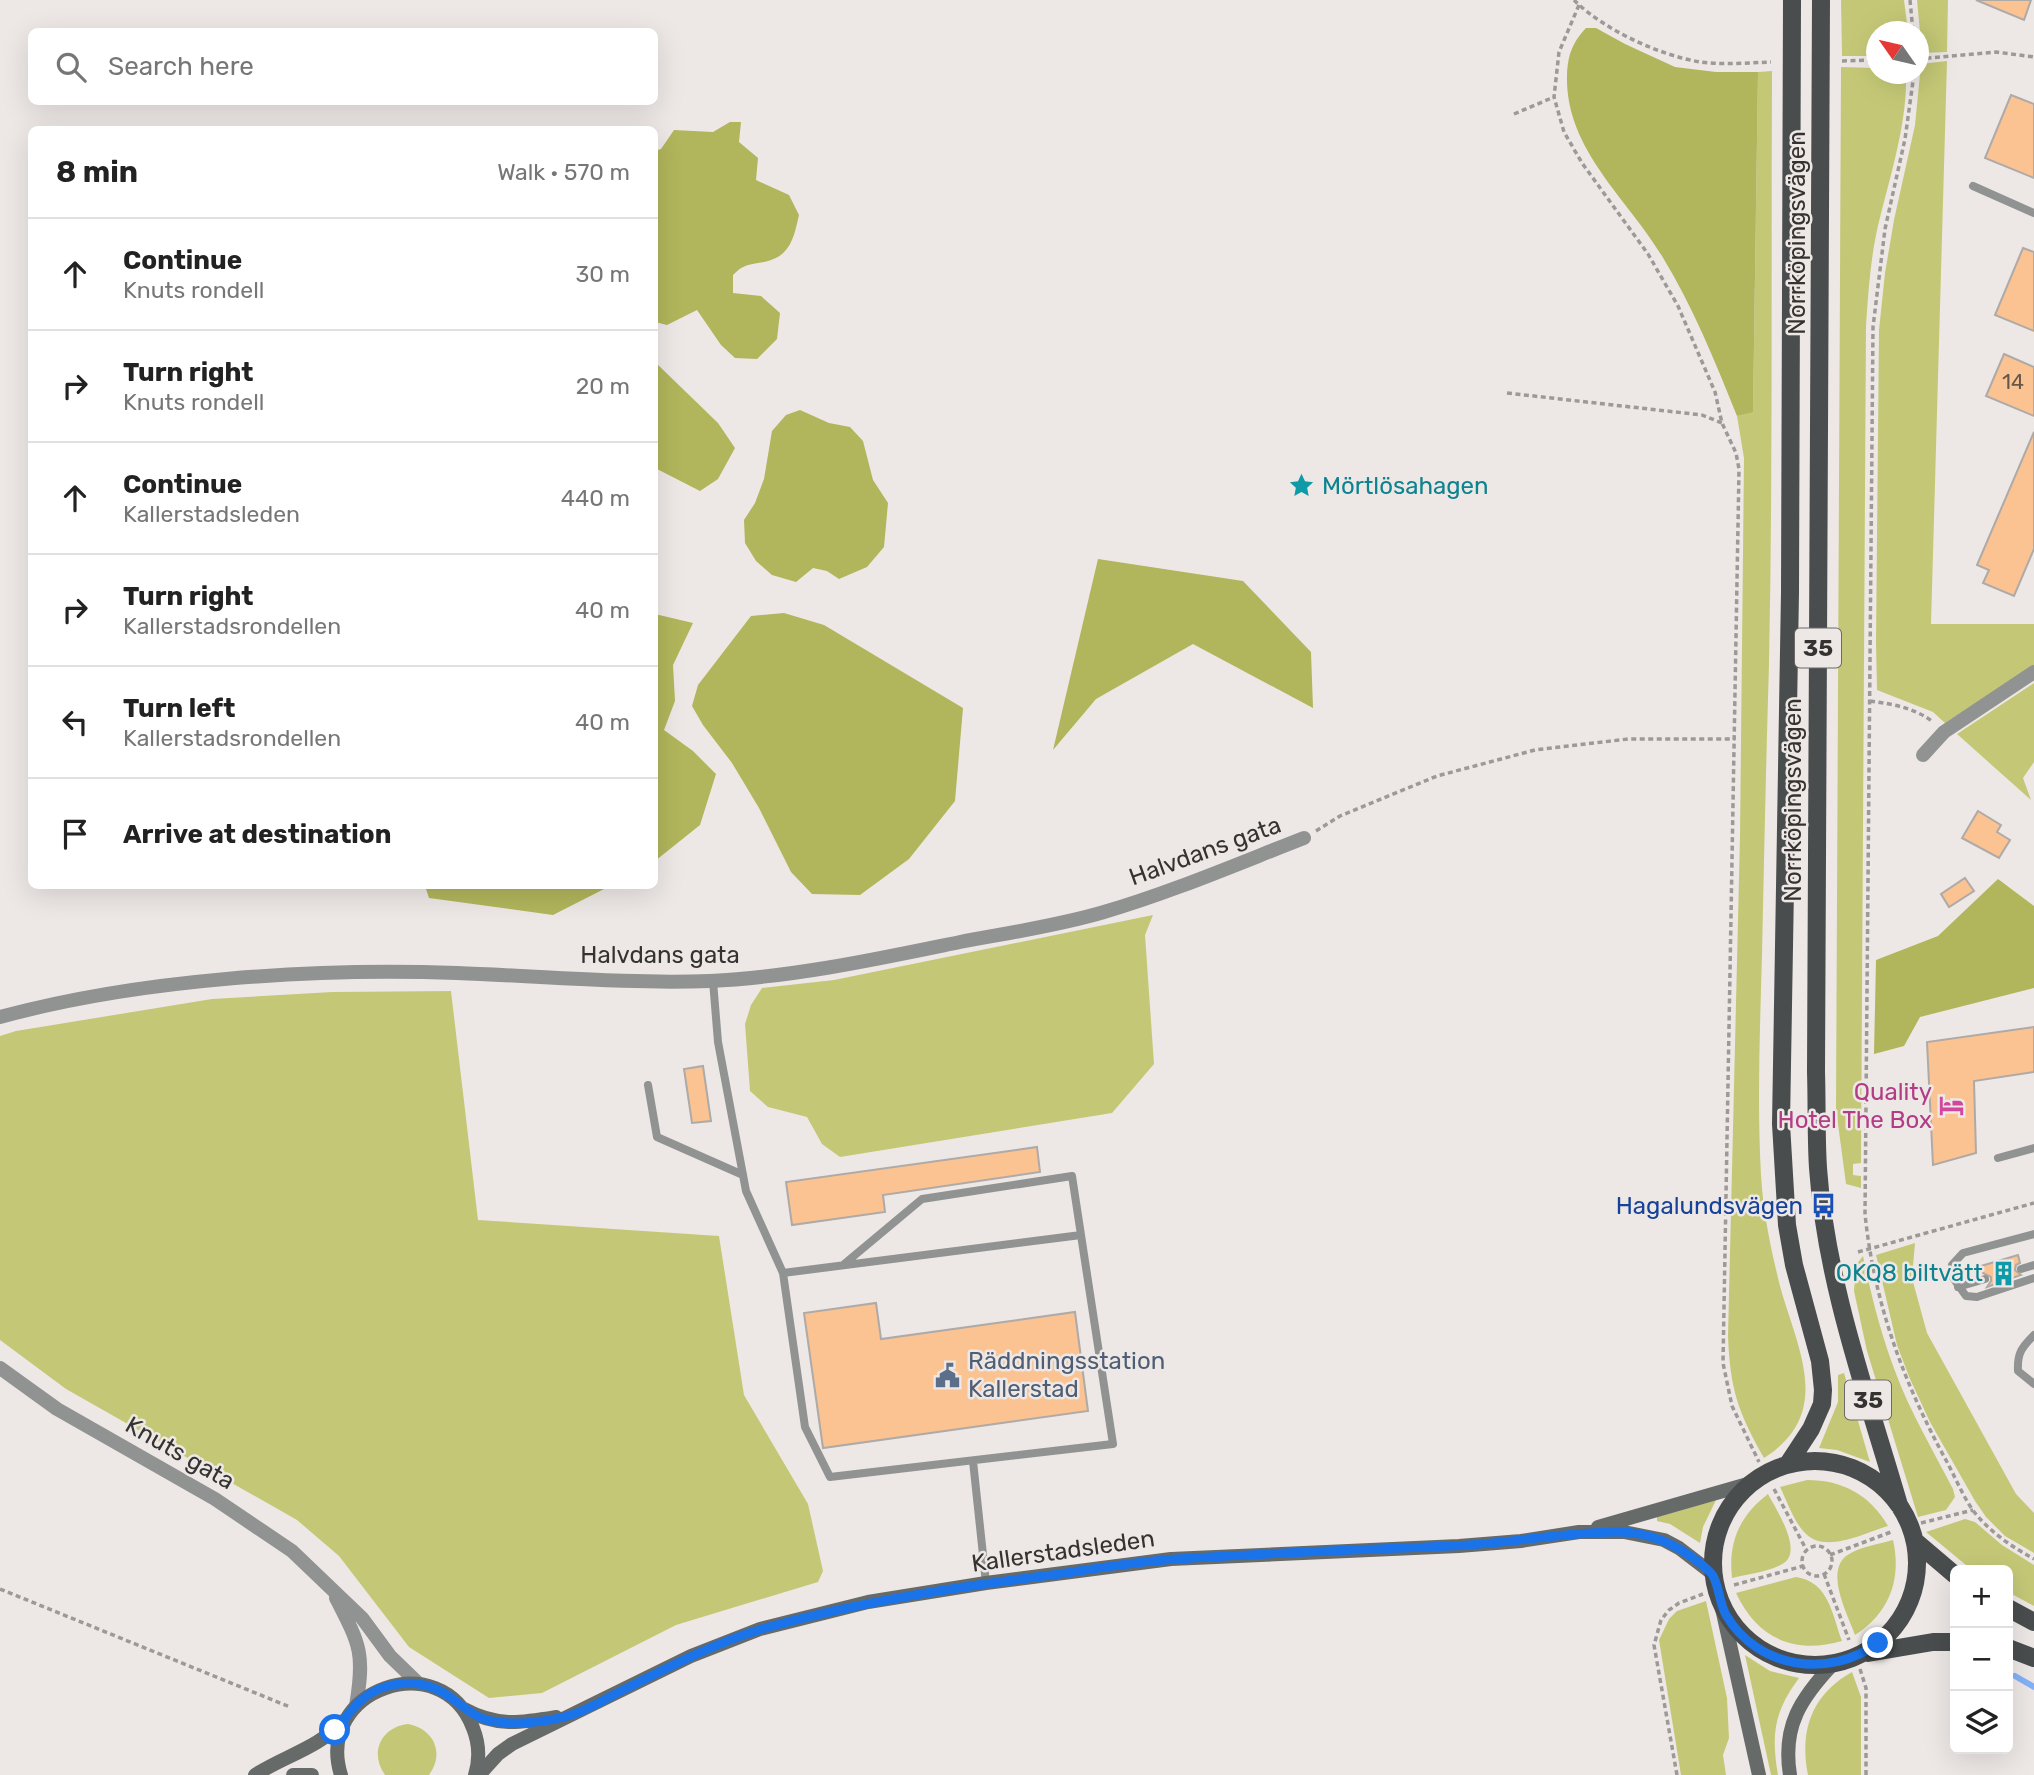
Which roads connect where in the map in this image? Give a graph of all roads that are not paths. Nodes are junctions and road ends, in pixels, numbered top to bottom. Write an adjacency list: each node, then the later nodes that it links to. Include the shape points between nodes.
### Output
1 (1791, 0): 27 (main road, Norrköpingsvägen / 35, via 1790,592 1781,1124 1787,1225 1823,1390 1811,1429)
2 (1821, 0): 29 (main road, Norrköpingsvägen / 35, via 1818,1168 1846,1324)
3 (1973, 186): 4 (lane)
4 (2034, 213)
5 (2034, 672): 6 (street, via 1944,732)
6 (1923, 755)
7 (1304, 838): 8 (street, Halvdans gata, via 1100,913 827,969)
8 (713, 981): 9 (street, Halvdans gata, via 455,973 297,976 104,995); 13 (lane, via 718,1042)
9 (0, 1017)
10 (648, 1085): 13 (lane, via 657,1137)
11 (2034, 1148): 12 (lane)
12 (1998, 1158)
13 (743, 1175): 19 (lane)
14 (2034, 1234): 22 (lane, via 1963,1253 1952,1265 1951,1275)
15 (1081, 1235): 16 (lane); 16 (lane, via 1072,1176 922,1199); 26 (lane, via 1113,1444)
16 (843, 1265): 19 (lane)
17 (2034, 1265): 18 (lane)
18 (2021, 1269)
19 (783, 1273): 26 (lane, via 805,1427 830,1477)
20 (2034, 1278): 22 (lane, via 1977,1297 1966,1296)
21 (1985, 1279): 22 (lane)
22 (1958, 1287)
23 (2034, 1335): 25 (lane, via 2020,1350 2018,1371)
24 (0, 1368): 35 (street, Knuts gata, via 57,1409 256,1525)
25 (2034, 1384)
26 (973, 1461): 34 (lane)
27 (1787, 1464): 28 (main road, 35); 29 (main road, 35, via 1845,1465 1872,1478)
28 (1751, 1483): 30 (main road, Kallerstadsleden); 33 (main road, 35, via 1731,1504 1717,1531)
29 (1899, 1505): 31 (main road, 35)
30 (1579, 1532): 33 (main road, Kallerstadsleden, via 1624,1532 1664,1540); 34 (main road, Kallerstadsleden, via 1459,1546 1171,1559)
31 (1914, 1541): 32 (main road, 35); 42 (main road, 35, via 1917,1572 1909,1602 1900,1621)
32 (1950, 1571)
33 (1713, 1574): 36 (main road, 35)
34 (986, 1583): 47 (main road, Kallerstadsleden, via 868,1602 760,1629 691,1656)
35 (331, 1588): 44 (street, Knuts gata); 46 (street, Knuts gata, via 361,1658)
36 (1721, 1604): 43 (main road, 35, via 1744,1638 1767,1654 1806,1665); 53 (main road)
37 (2013, 1611): 38 (main road)
38 (2034, 1622)
39 (1950, 1642): 42 (main road, 35, via 1933,1642)
40 (2013, 1650): 41 (main road)
41 (2034, 1658)
42 (1860, 1662): 43 (main road, 35)
43 (1833, 1664): 54 (main road, via 1801,1701 1794,1718 1788,1750)
44 (419, 1684): 45 (main road, Kallerstadsleden, via 443,1692); 46 (main road, via 378,1690)
45 (462, 1708): 47 (main road, Kallerstadsleden, via 503,1723); 52 (main road, via 476,1737)
46 (352, 1710): 48 (main road, via 325,1738); 51 (main road, via 337,1748)
47 (574, 1714): 52 (main road, Kallerstadsleden, via 512,1744)
48 (255, 1775)
49 (293, 1775): 50 (main road)
50 (312, 1775)
51 (341, 1775)
52 (477, 1775)
53 (1759, 1775)
54 (1790, 1775)

